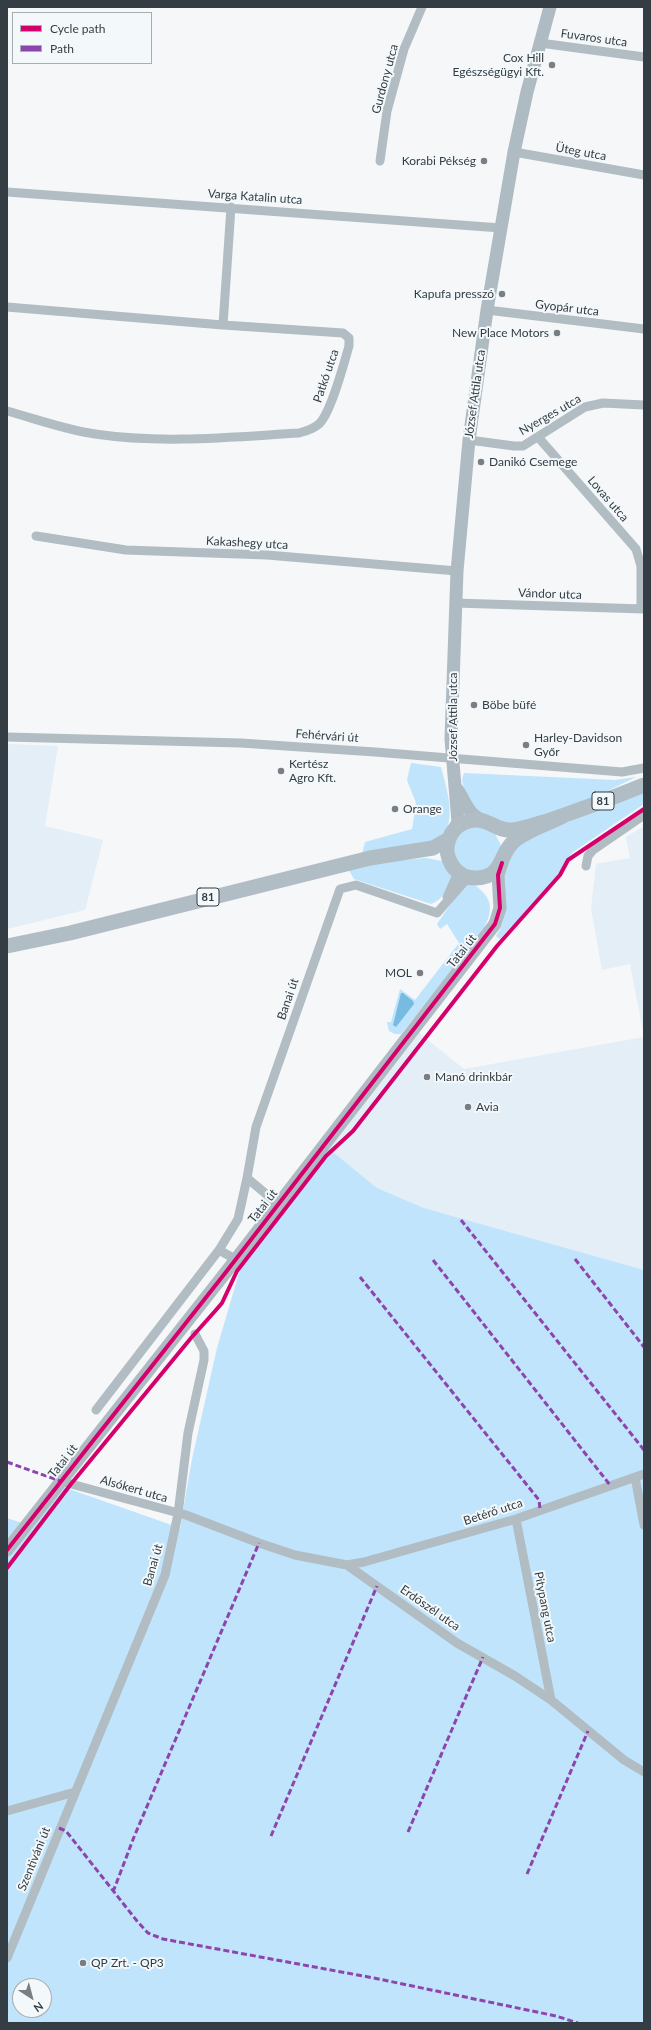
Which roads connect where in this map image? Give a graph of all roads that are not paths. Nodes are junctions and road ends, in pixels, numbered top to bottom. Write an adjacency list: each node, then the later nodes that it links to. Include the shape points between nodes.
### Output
1 (422, 7): 6 (street, Gurdony utca, via 404,49 387,111)
2 (550, 7): 3 (street, József Attila utca)
3 (540, 43): 4 (street, Fuvaros utca); 5 (street, József Attila utca)
4 (644, 58)
5 (514, 152): 7 (street, Üteg utca); 10 (street, József Attila utca)
6 (380, 161)
7 (644, 175)
8 (7, 192): 9 (street, Varga Katalin utca)
9 (231, 207): 10 (street, Varga Katalin utca); 13 (street)
10 (501, 228): 12 (street, József Attila utca)
11 (7, 307): 13 (street, Patkó utca)
12 (487, 310): 14 (street, Gyopár utca); 18 (street, József Attila utca)
13 (223, 325): 16 (street, Patkó utca, via 343,333 349,338 350,346 320,423 310,430 299,433 184,440 136,439 94,434)
14 (644, 329)
15 (644, 405): 17 (street, Nyerges utca, via 603,403 585,407)
16 (7, 411)
17 (538, 437): 18 (street, Nyerges utca, via 523,446); 22 (street, Lovas utca, via 636,549 641,566)
18 (469, 440): 20 (street, József Attila utca)
19 (36, 536): 20 (street, Kakashegy utca, via 126,550 267,555)
20 (457, 571): 21 (street, József Attila utca)
21 (455, 603): 22 (street, Vándor utca); 24 (street, József Attila utca)
22 (643, 609)
23 (7, 737): 24 (street, Fehérvári út, via 241,743)
24 (452, 759): 25 (street, Fehérvári út, via 622,772); 27 (street, József Attila utca)
25 (644, 768)
26 (644, 785): 29 (main road, 81)
27 (456, 786): 30 (street, József Attila utca, via 471,813 477,819); 31 (street, József Attila utca, via 458,822)
28 (644, 815): 34 (street, via 593,850 588,856)
29 (563, 816): 30 (main road, 81, via 510,830 500,829); 33 (main road, 81, via 520,837 512,844)
30 (489, 823): 31 (main road, 81, via 467,821); 33 (main road, via 503,838)
31 (451, 835): 32 (main road, 81, via 433,848); 35 (main road, via 448,856)
32 (411, 852): 35 (main road, 81, via 434,856); 39 (main road, 81, via 364,860 70,933)
33 (504, 859): 36 (main road, 81, via 493,873); 38 (street, Tatai út, via 497,881 499,915)
34 (586, 866)
35 (453, 867): 36 (main road, 81); 37 (street, via 454,883)
36 (476, 878): 37 (street, via 464,882); 38 (street, Tatai út, via 489,888 494,902 495,916)
37 (437, 913): 40 (street, Banai út, via 356,885 340,889 256,1127)
38 (492, 929): 41 (street, Tatai út)
39 (7, 946)
40 (246, 1178): 41 (street); 42 (street, Tatai út, via 238,1219)
41 (278, 1204): 43 (street, Tatai út)
42 (220, 1250): 43 (street); 45 (street, Tatai út)
43 (235, 1259): 48 (street, Tatai út)
44 (195, 1334): 49 (street, Banai út, via 204,1351 204,1360 188,1433)
45 (96, 1410)
46 (644, 1474): 47 (street, Betérő utca)
47 (635, 1477): 50 (street, Betérő utca); 51 (street)
48 (60, 1481): 49 (street, Alsókert utca); 52 (street, Tatai út)
49 (178, 1514): 53 (street, Erdőszél utca, via 295,1555); 56 (street, Banai út, via 165,1575)
50 (516, 1519): 53 (street, Betérő utca); 54 (street, Pitypang utca)
51 (644, 1525)
52 (7, 1550)
53 (347, 1565): 54 (street, Erdőszél utca, via 457,1643)
54 (551, 1700): 55 (street, Erdőszél utca, via 624,1760)
55 (644, 1772)
56 (75, 1792): 57 (street); 58 (street, Szentiváni út)
57 (7, 1811)
58 (7, 1958)

